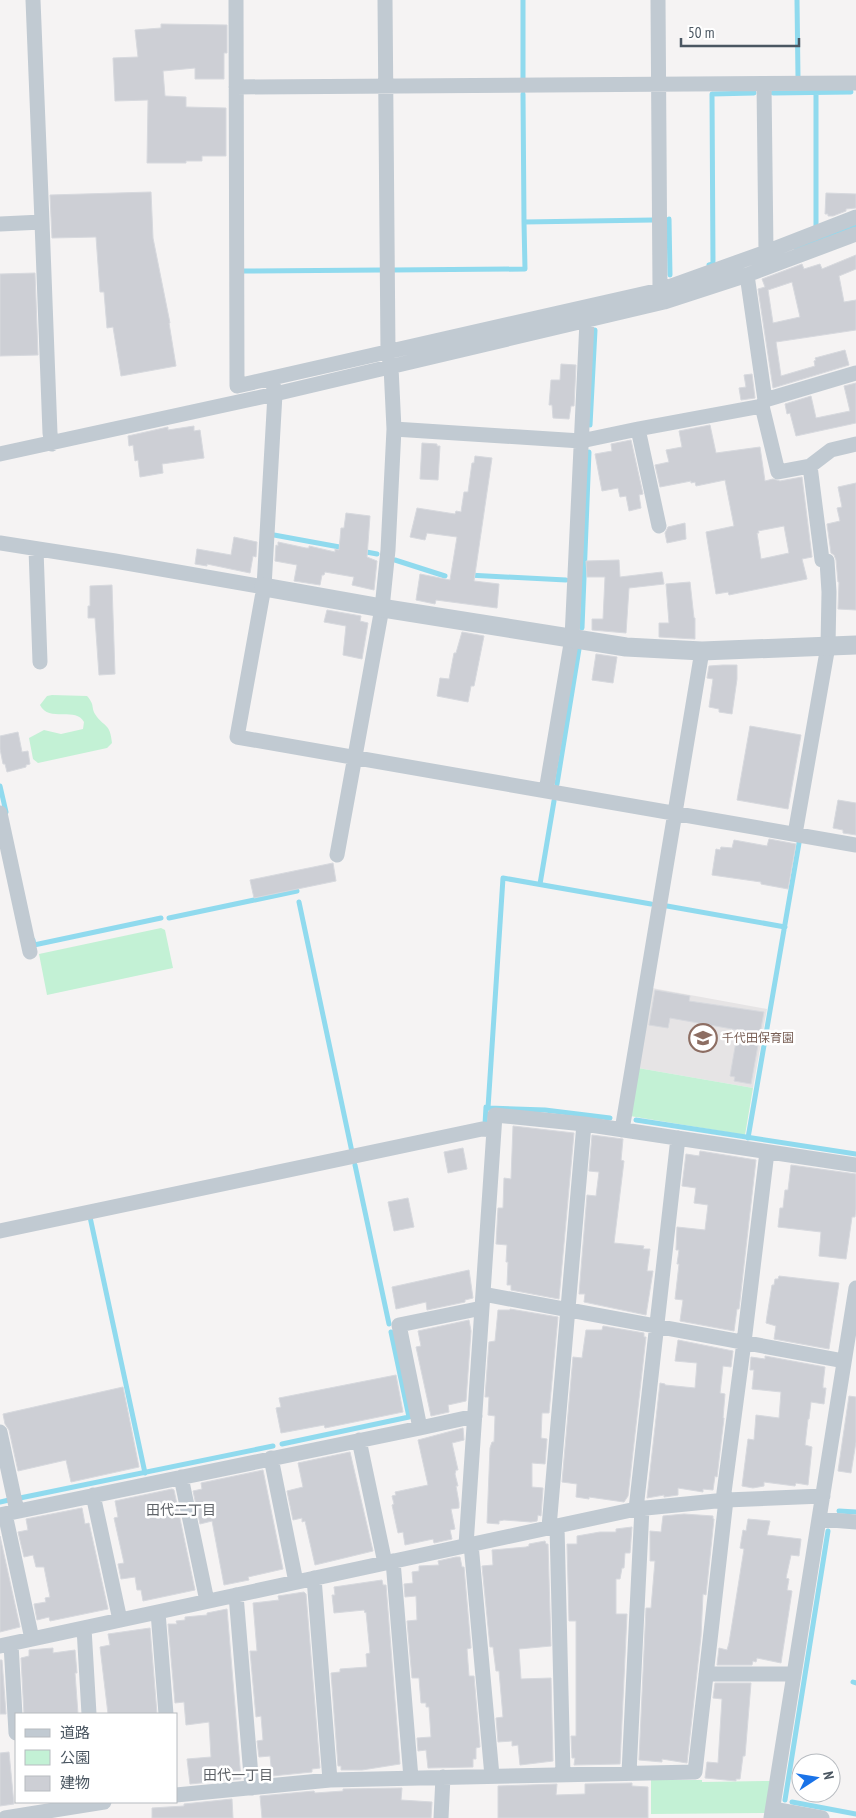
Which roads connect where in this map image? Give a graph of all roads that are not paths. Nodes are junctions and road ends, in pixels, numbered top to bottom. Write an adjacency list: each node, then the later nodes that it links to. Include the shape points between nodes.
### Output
1 (33, 0): 11 (street)
2 (236, 0): 8 (street)
3 (385, 0): 9 (street)
4 (658, 0): 7 (street)
5 (856, 83): 6 (street)
6 (764, 84): 7 (street); 14 (street)
7 (658, 85): 9 (street); 15 (street)
8 (236, 87): 9 (street); 19 (street, via 237,386)
9 (386, 88): 17 (street)
10 (856, 217): 14 (street)
11 (42, 222): 12 (street); 23 (street)
12 (0, 224)
13 (856, 234): 14 (street)
14 (754, 264): 15 (street); 16 (street, via 664,302); 20 (street)
15 (660, 290): 16 (street)
16 (586, 314): 17 (street); 24 (street)
17 (389, 360): 19 (street); 21 (street)
18 (856, 373): 20 (street)
19 (274, 387): 23 (street); 31 (street)
20 (764, 403): 22 (street); 27 (street, via 778,472)
21 (394, 429): 24 (street); 32 (street)
22 (638, 429): 24 (street); 28 (street)
23 (51, 440): 26 (street)
24 (580, 442): 33 (street)
25 (856, 444): 27 (street, via 831,450)
26 (0, 454)
27 (810, 466): 35 (street, via 822,560 827,561)
28 (659, 526)
29 (0, 543): 30 (street)
30 (36, 549): 31 (street); 37 (street)
31 (264, 587): 32 (street); 38 (street, via 237,737)
32 (382, 608): 33 (street); 38 (street)
33 (572, 638): 36 (street, via 626,647); 39 (street)
34 (856, 645): 35 (street)
35 (828, 646): 36 (street); 42 (street)
36 (702, 651): 41 (street)
37 (40, 662)
38 (354, 757): 39 (street); 44 (street)
39 (546, 791): 41 (street)
40 (0, 813): 45 (street)
41 (676, 814): 42 (street); 48 (street)
42 (795, 834): 43 (street)
43 (856, 845)
44 (336, 855)
45 (30, 952)
46 (584, 1124): 47 (street, via 495,1115); 48 (street); 55 (street)
47 (494, 1130): 52 (street, via 482,1129); 54 (street)
48 (622, 1130): 49 (street)
49 (678, 1138): 50 (street); 56 (street)
50 (767, 1152): 51 (street); 57 (street)
51 (856, 1165)
52 (0, 1231)
53 (856, 1288): 58 (street)
54 (483, 1301): 55 (street); 59 (street); 60 (street, via 399,1325)
55 (568, 1310): 56 (street); 72 (street)
56 (656, 1326): 57 (street); 68 (street)
57 (744, 1342): 58 (street); 67 (street)
58 (844, 1361): 66 (street)
59 (475, 1416): 60 (street); 73 (street)
60 (420, 1428): 62 (street)
61 (0, 1432): 69 (street)
62 (359, 1440): 63 (street); 74 (street)
63 (271, 1458): 64 (street); 76 (street)
64 (181, 1477): 65 (street); 78 (street)
65 (94, 1495): 69 (street); 80 (street)
66 (823, 1496): 67 (street); 70 (street)
67 (725, 1500): 68 (street); 84 (street)
68 (639, 1508): 72 (street); 89 (street)
69 (7, 1513): 82 (street)
70 (819, 1519): 71 (street); 85 (street)
71 (856, 1522)
72 (553, 1527): 73 (street); 90 (street)
73 (468, 1545): 74 (street); 91 (street)
74 (389, 1562): 75 (street); 92 (street)
75 (314, 1578): 76 (street); 94 (street)
76 (296, 1582): 77 (street)
77 (236, 1595): 78 (street); 95 (street)
78 (207, 1601): 79 (street)
79 (158, 1612): 80 (street); 87 (street)
80 (120, 1620): 81 (street)
81 (84, 1628): 82 (street); 86 (street)
82 (32, 1639): 83 (street)
83 (5, 1645): 88 (street)
84 (706, 1674): 85 (street); 89 (street, via 695,1772)
85 (794, 1674): 99 (street)
86 (89, 1713)
87 (166, 1713)
88 (15, 1725)
89 (630, 1773): 90 (street)
90 (563, 1775): 91 (street)
91 (492, 1776): 93 (street)
92 (411, 1778): 93 (street); 94 (street)
93 (443, 1778): 101 (street)
94 (330, 1780): 95 (street)
95 (252, 1788): 96 (street)
96 (178, 1795)
97 (85, 1803): 98 (street)
98 (21, 1808): 100 (street)
99 (772, 1813): 102 (street)
100 (5, 1818)
101 (441, 1818)
102 (822, 1818)

